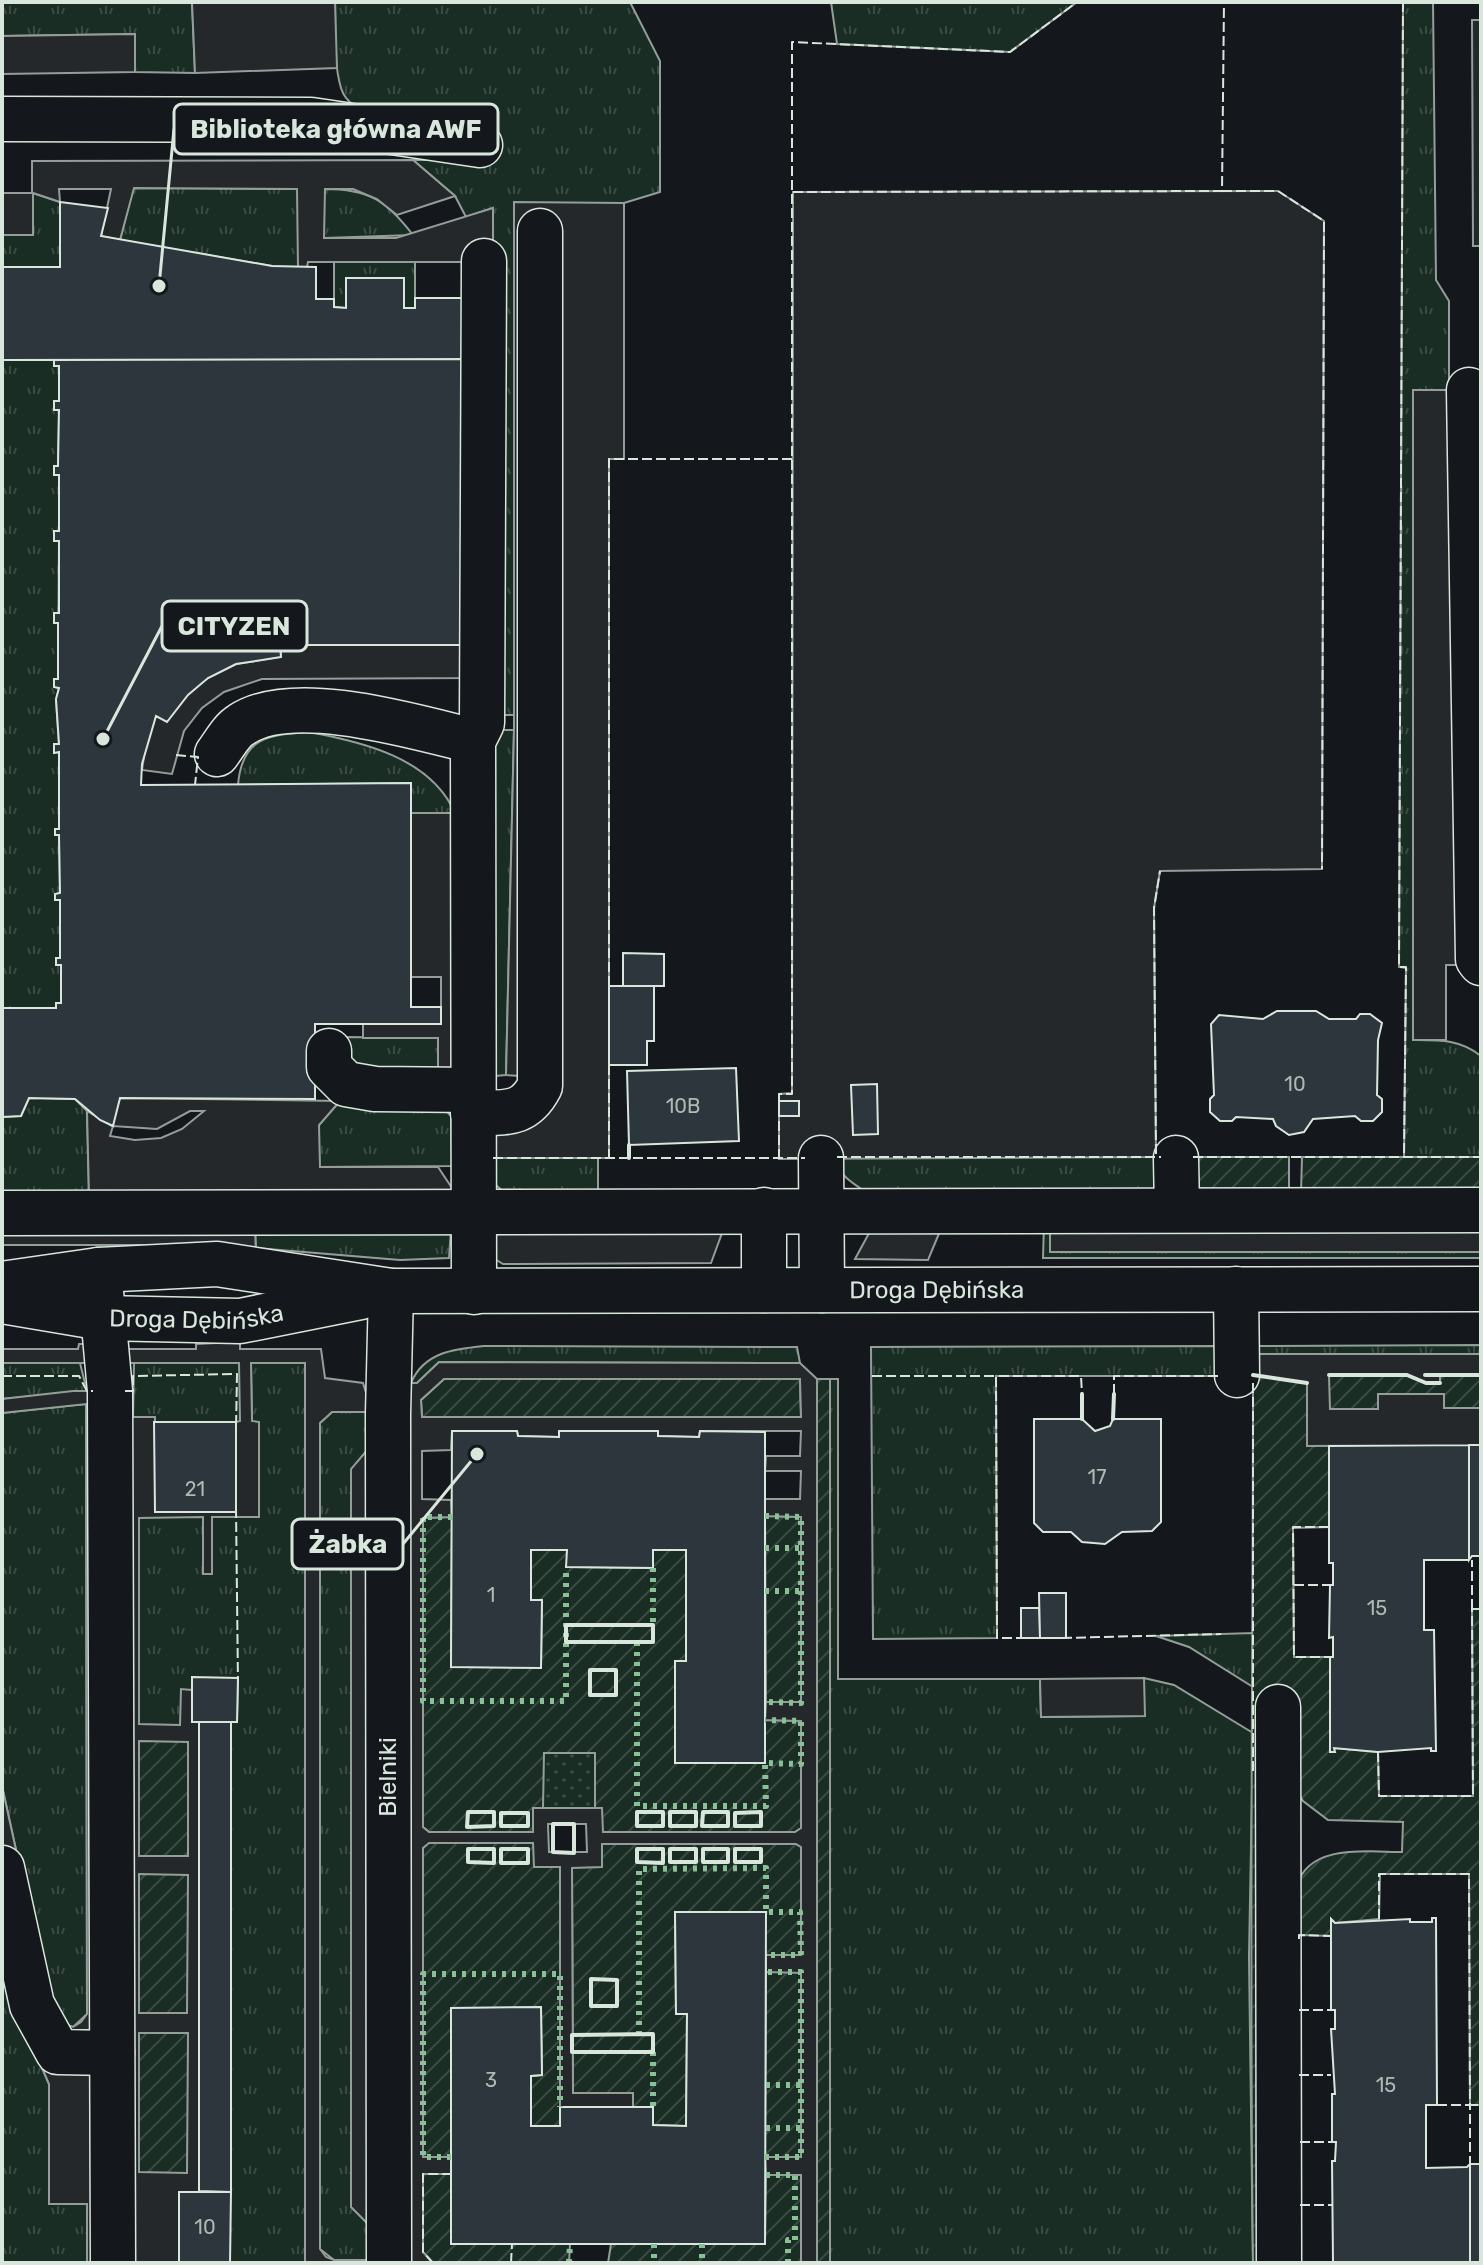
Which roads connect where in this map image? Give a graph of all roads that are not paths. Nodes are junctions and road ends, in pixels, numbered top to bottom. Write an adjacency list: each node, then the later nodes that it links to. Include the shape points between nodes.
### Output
1 (2, 119): 2 (street, via 311,120)
2 (480, 145)
3 (540, 231): 10 (street, via 540,1086 531,1103 513,1112)
4 (484, 261): 6 (street, via 482,723)
5 (1469, 390): 8 (street)
6 (473, 741): 7 (street, via 370,716 289,710 238,726); 10 (street)
7 (217, 754)
8 (1481, 963)
9 (329, 1051): 10 (street, via 329,1067 346,1084)
10 (473, 1101): 17 (street)
11 (821, 1158): 14 (street)
12 (1176, 1158): 15 (street)
13 (764, 1210): 14 (street); 17 (street); 23 (street)
14 (822, 1210): 15 (street); 24 (street)
15 (1177, 1210): 16 (street)
16 (1481, 1210)
17 (473, 1211): 18 (street); 26 (street)
18 (2, 1213)
19 (99, 1270): 20 (street, Droga Dębińska); 25 (street, Droga Dębińska, via 217,1264); 28 (street)
20 (2, 1284)
21 (1236, 1289): 22 (street, Droga Dębińska); 24 (street, Droga Dębińska); 29 (street)
22 (1481, 1289)
23 (764, 1290): 24 (street, Droga Dębińska); 26 (street, Droga Dębińska)
24 (822, 1290)
25 (391, 1291): 26 (street, Droga Dębińska); 28 (street, Droga Dębińska, via 240,1321); 34 (street, Bielniki)
26 (474, 1292)
27 (2, 1301): 28 (street, Droga Dębińska)
28 (103, 1318): 32 (street, via 110,1391)
29 (1237, 1375)
30 (1278, 1707): 35 (street)
31 (2, 1868): 32 (street, via 32,2005 58,2052)
32 (112, 2053): 33 (street)
33 (113, 2263)
34 (389, 2263)
35 (1279, 2263)

